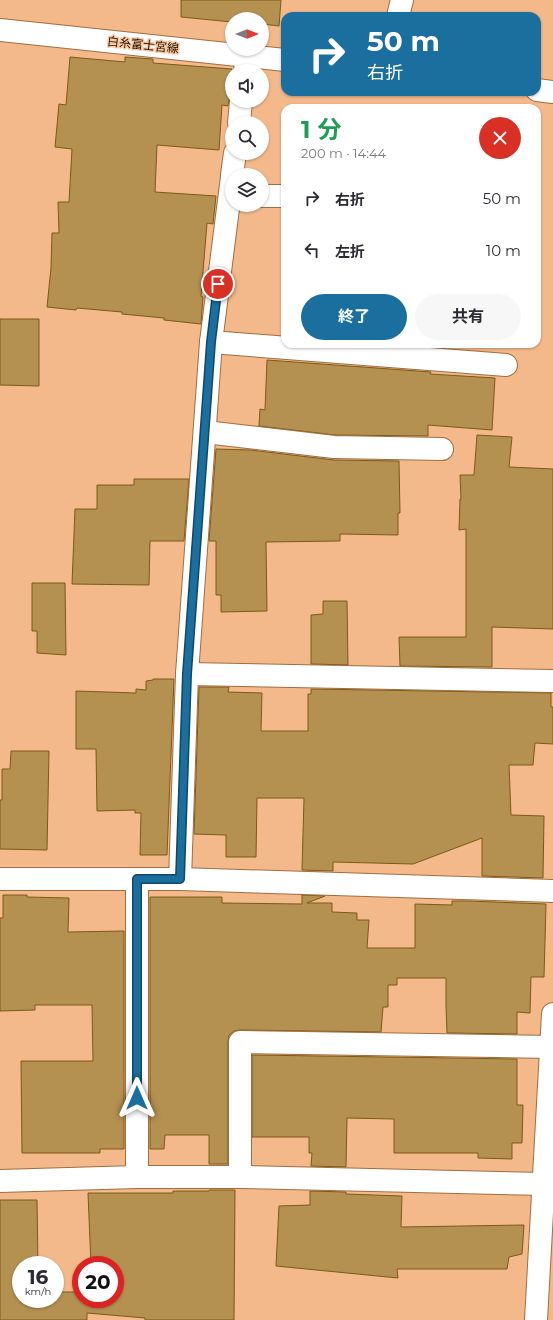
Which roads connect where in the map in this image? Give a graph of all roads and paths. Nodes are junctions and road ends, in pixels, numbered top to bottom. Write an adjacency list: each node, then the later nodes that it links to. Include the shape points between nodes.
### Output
1 (402, 0): 2 (street)
2 (399, 12)
3 (0, 30): 5 (street, 白糸富士宮線)
4 (281, 60): 5 (street, 白糸富士宮線)
5 (246, 63)
6 (541, 90): 7 (street)
7 (553, 92)
8 (269, 196): 9 (street)
9 (281, 196)
10 (228, 212): 11 (street)
11 (211, 342): 12 (street); 15 (street)
12 (281, 347)
13 (288, 348): 14 (street)
14 (506, 365)
15 (205, 432): 16 (street, via 334,447); 17 (street)
16 (442, 448)
17 (187, 674): 18 (street); 21 (street)
18 (553, 681)
19 (0, 879): 20 (street)
20 (137, 879): 21 (street); 26 (street)
21 (180, 879): 22 (street)
22 (553, 891)
23 (553, 1014): 24 (street)
24 (551, 1047): 25 (street); 27 (street, via 240,1042)
25 (551, 1104): 29 (street)
26 (137, 1177): 27 (street); 28 (street)
27 (240, 1177): 29 (street)
28 (0, 1181)
29 (544, 1184): 30 (street)
30 (536, 1320)

